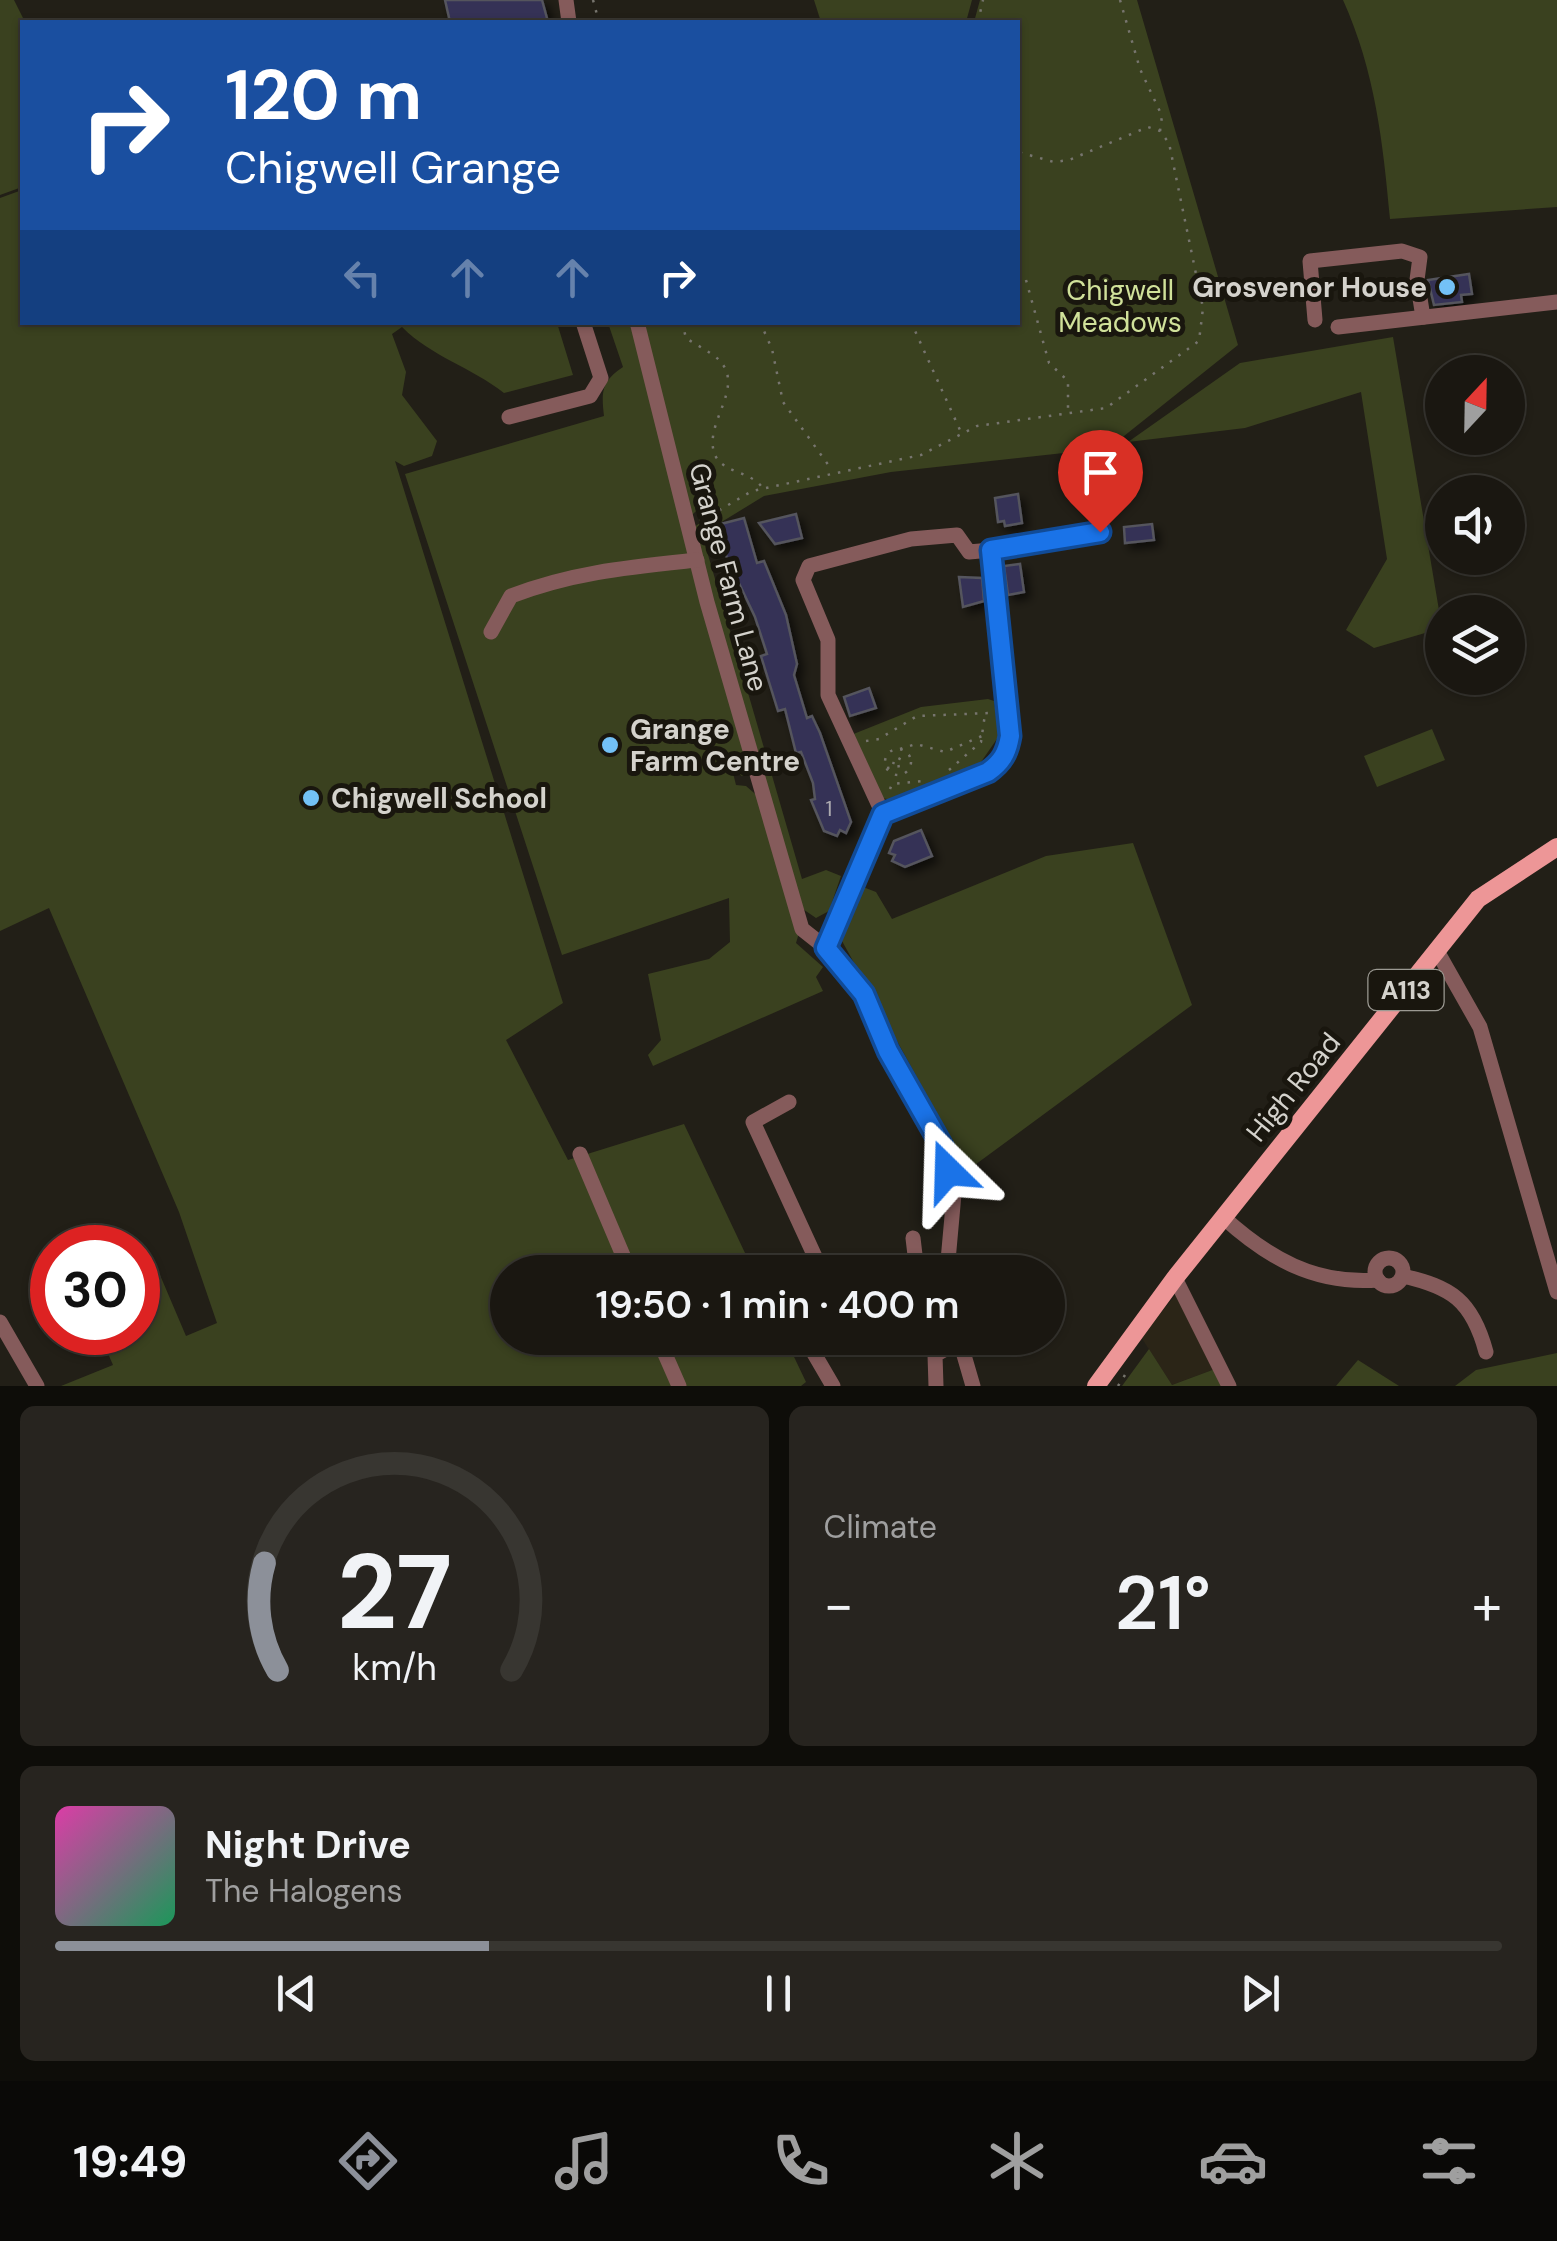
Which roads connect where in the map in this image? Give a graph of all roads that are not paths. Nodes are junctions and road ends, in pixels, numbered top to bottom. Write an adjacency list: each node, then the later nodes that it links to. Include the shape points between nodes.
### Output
1 (1557, 302): 2 (street)
2 (1423, 317): 3 (street, via 1416,280 1420,257 1402,252 1310,261); 6 (street)
3 (1315, 320)
4 (584, 325): 7 (street, via 601,378 590,396)
5 (638, 325): 10 (street, Grange Farm Lane)
6 (1338, 327)
7 (509, 417)
8 (1100, 532): 9 (street)
9 (991, 550): 12 (street, via 1010,736 1001,762); 12 (street, via 968,552 957,535 912,539 809,566 802,580 828,640 828,695)
10 (697, 560): 11 (street, via 559,578 511,596); 14 (street, Grange Farm Lane, via 802,929)
11 (491, 632)
12 (884, 807): 14 (street)
13 (1557, 847): 15 (main road, High Road / A113, via 1478,899)
14 (826, 948): 23 (street, Grange Farm Lane, via 864,994 943,1148 954,1194)
15 (1437, 951): 18 (main road, High Road / A113); 27 (street, via 1480,1028)
16 (789, 1102): 21 (street, via 753,1122)
17 (580, 1154): 20 (street)
18 (1223, 1217): 25 (main road, High Road / A113); 26 (street, via 1256,1248 1296,1270 1352,1282)
19 (912, 1238): 22 (street)
20 (623, 1255)
21 (814, 1255)
22 (914, 1255)
23 (949, 1255)
24 (1403, 1276): 26 (street, via 1392,1286); 26 (street, via 1402,1264 1389,1257 1377,1265); 29 (street, via 1445,1286 1468,1312)
25 (1174, 1278): 39 (main road, High Road / A113); 40 (street)
26 (1378, 1280)
27 (1557, 1292)
28 (0, 1322): 34 (street)
29 (1486, 1352)
30 (665, 1355): 35 (street)
31 (815, 1355): 36 (street)
32 (935, 1355): 37 (street)
33 (964, 1355): 38 (street)
34 (37, 1386)
35 (678, 1386)
36 (833, 1386)
37 (936, 1386)
38 (973, 1386)
39 (1096, 1386)
40 (1229, 1386)

